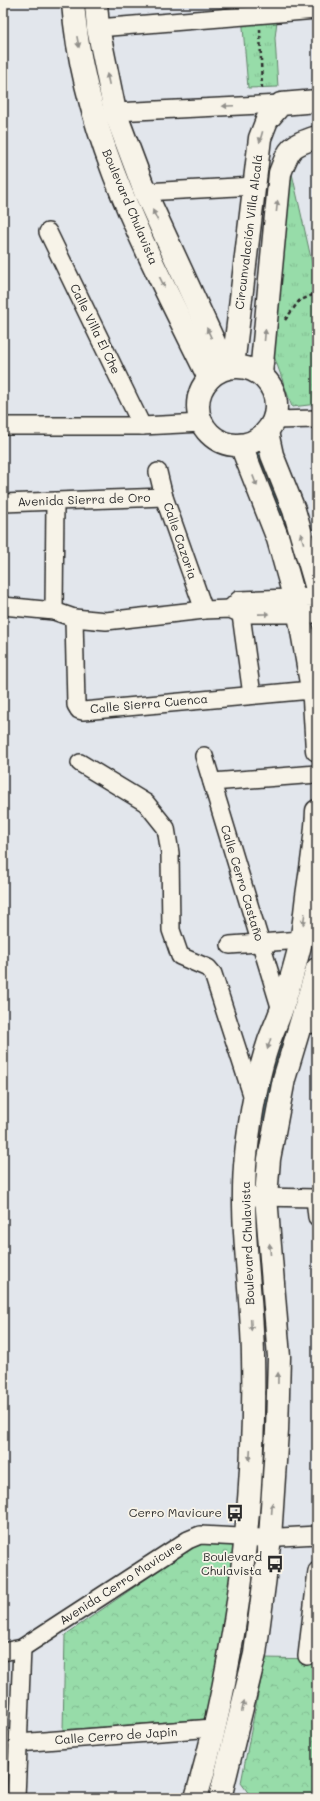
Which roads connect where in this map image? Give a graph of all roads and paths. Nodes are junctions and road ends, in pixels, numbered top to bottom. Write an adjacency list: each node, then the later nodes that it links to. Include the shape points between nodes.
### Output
1 (73, 3): 15 (street, Boulevard Chulavista, one-way to 15, via 74,22 88,94 110,166 152,262)
2 (96, 3): 5 (street, Boulevard Chulavista)
3 (317, 10): 4 (street)
4 (262, 13): 5 (street); 7 (path, via 260,25)
5 (98, 28): 8 (street, Boulevard Chulavista, one-way to 5)
6 (317, 101): 7 (street)
7 (272, 104): 8 (street, one-way to 8); 10 (street, Circunvalación Villa Alcalá, one-way to 10, via 260,138)
8 (115, 112): 11 (street, Boulevard Chulavista)
9 (317, 137): 16 (street, Circunvalación Villa Alcalá, one-way to 9, via 280,173 289,150 298,143)
10 (255, 186): 11 (street); 15 (street, Circunvalación Villa Alcalá)
11 (145, 192): 15 (street, Boulevard Chulavista, one-way to 11)
12 (48, 232): 20 (street, Calle Villa El Che)
13 (317, 293): 14 (path, via 299,300)
14 (282, 324)
15 (223, 371): 16 (street, via 252,369); 18 (street, via 202,388 198,411)
16 (261, 374): 21 (street, via 270,383 275,395 276,407)
17 (317, 419): 21 (street)
18 (202, 423): 20 (street); 22 (street, via 218,440)
19 (3, 426): 20 (street)
20 (142, 426)
21 (270, 426): 22 (street, via 259,438); 27 (street, one-way to 21, via 294,510 272,455)
22 (241, 445): 31 (street, one-way to 31)
23 (158, 472): 24 (street, Calle Cazoria)
24 (164, 497): 25 (street, Avenida Sierra de Oro); 32 (street, Calle Cazoria)
25 (55, 502): 26 (street, Avenida Sierra de Oro); 33 (street)
26 (3, 503)
27 (317, 588)
28 (317, 598): 31 (street)
29 (3, 606): 33 (street)
30 (237, 608): 31 (street); 32 (street); 36 (street)
31 (303, 608): 35 (street)
32 (204, 610): 34 (street, via 106,621)
33 (54, 611): 34 (street)
34 (74, 618): 36 (street, Calle Sierra Cuenca, via 76,705 79,710)
35 (312, 690): 36 (street, Calle Sierra Cuenca); 37 (street)
36 (252, 695)
37 (317, 750)
38 (204, 756): 41 (street, Calle Cerro Castaño)
39 (80, 764): 49 (street, via 146,803 166,828 170,853 171,930 180,956 208,968 213,974)
40 (317, 774): 41 (street)
41 (212, 782): 44 (street, Calle Cerro Castaño)
42 (317, 811): 43 (street, Boulevard Chulavista, one-way to 43, via 316,836)
43 (301, 940): 44 (street); 47 (street, Boulevard Chulavista)
44 (260, 944): 45 (street); 47 (street, Calle Cerro Castaño)
45 (230, 945)
46 (317, 969): 48 (street, Boulevard Chulavista)
47 (281, 1010): 49 (street, Boulevard Chulavista, one-way to 49, via 269,1041)
48 (309, 1024): 51 (street, Boulevard Chulavista, via 284,1079 269,1159)
49 (254, 1102): 50 (street, Boulevard Chulavista, via 246,1156)
50 (244, 1197): 51 (street); 55 (street, Boulevard Chulavista, one-way to 55, via 253,1355)
51 (266, 1197): 52 (street); 56 (street, Boulevard Chulavista, one-way to 51, via 277,1431 278,1357)
52 (316, 1198): 53 (street)
53 (317, 1217)
54 (317, 1535): 56 (street, Avenida Cerro Mavicure)
55 (246, 1537): 56 (street, Avenida Cerro Mavicure); 59 (street, Avenida Cerro Mavicure, via 200,1535 188,1540); 62 (street, Boulevard Chulavista, via 231,1650)
56 (270, 1538): 63 (street, Boulevard Chulavista, one-way to 56, via 255,1654)
57 (317, 1571): 58 (street)
58 (315, 1616): 61 (street)
59 (22, 1648): 60 (street, Avenida Cerro Mavicure); 64 (street)
60 (3, 1652)
61 (307, 1656)
62 (213, 1728): 63 (street); 64 (street, Calle Cerro de Japin); 67 (street, Boulevard Chulavista)
63 (236, 1734): 65 (street, Boulevard Chulavista)
64 (18, 1743): 66 (street)
65 (223, 1789): 68 (street)
66 (16, 1798)
67 (196, 1798)
68 (239, 1798)

